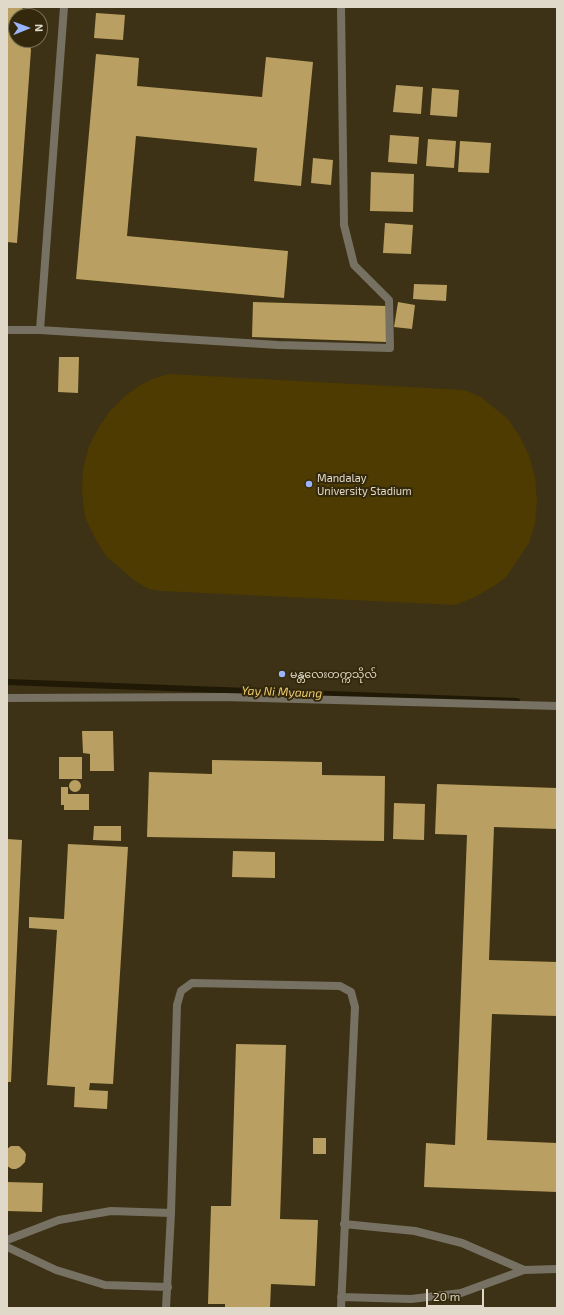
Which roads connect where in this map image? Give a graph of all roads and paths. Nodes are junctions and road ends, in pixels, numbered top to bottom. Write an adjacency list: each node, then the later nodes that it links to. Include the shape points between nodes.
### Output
1 (64, 7): 4 (lane)
2 (341, 7): 4 (lane, via 344,225 354,265 389,300 390,348)
3 (7, 330): 4 (lane)
4 (40, 330)
5 (7, 698): 6 (lane, via 224,697)
6 (557, 706)
7 (171, 1213): 8 (lane, via 178,1005 182,991 192,983 340,986 351,992 355,1007); 9 (lane, via 111,1210 59,1220); 13 (lane)
8 (344, 1224): 12 (lane, via 415,1231 462,1243); 14 (lane)
9 (7, 1240)
10 (7, 1247): 13 (lane, via 56,1270 105,1285)
11 (557, 1269): 12 (lane)
12 (524, 1270): 14 (lane, via 461,1293 411,1299)
13 (168, 1287): 15 (lane)
14 (341, 1297): 16 (lane)
15 (166, 1308)
16 (341, 1308)

